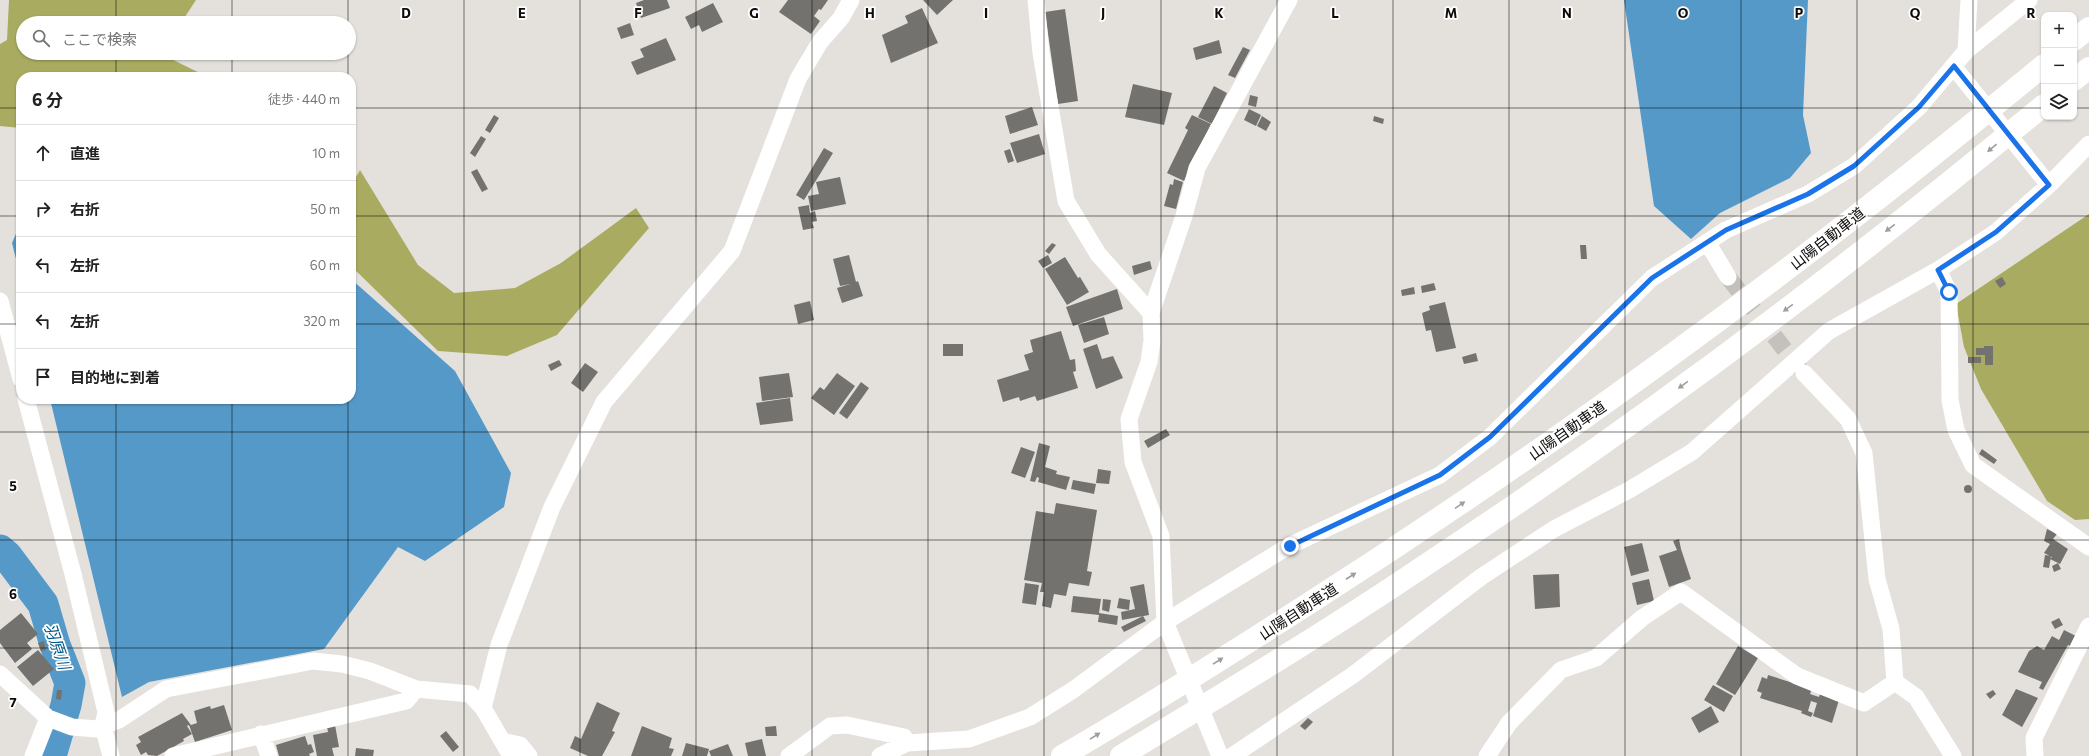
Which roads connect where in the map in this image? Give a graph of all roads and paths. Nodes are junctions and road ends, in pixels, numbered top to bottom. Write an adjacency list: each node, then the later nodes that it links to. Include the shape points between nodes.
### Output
1 (850, 0): 30 (street, via 841,18 820,42 798,79 732,251 604,402 552,507 499,645)
2 (1036, 0): 20 (street, via 1041,53 1066,201 1098,254)
3 (1289, 0): 20 (street, via 1197,168 1184,216)
4 (1969, 0): 8 (street)
5 (2029, 0): 8 (street)
6 (2089, 28): 7 (highway)
7 (2077, 38)
8 (1966, 51): 11 (street)
9 (2041, 68): 44 (highway, 山陽自動車道, one-way to 9, via 1252,640 1407,541 1580,422 1776,278 1965,131)
10 (2089, 68): 12 (highway)
11 (1956, 69): 15 (street); 16 (street, via 1919,107 1854,166 1808,194 1726,230)
12 (2077, 78)
13 (2041, 107): 45 (highway, 山陽自動車道, one-way to 45, via 1794,303 1598,447 1424,567)
14 (2089, 144): 15 (street)
15 (2049, 185): 17 (street, via 1996,232)
16 (1707, 242): 18 (street); 26 (street, via 1652,278 1490,437 1440,475 1290,546)
17 (1938, 270): 24 (street, via 1949,292 1950,400 1956,430 1973,465); 46 (street, via 1829,331 1692,452 1629,490 1554,529 1481,577 1353,675)
18 (1728, 277)
19 (0, 301): 21 (street)
20 (1151, 313): 26 (street, via 1152,341 1149,362 1129,419 1133,462 1161,536)
21 (16, 360)
22 (1804, 373): 28 (street, via 1848,419 1864,453 1877,579 1891,629)
23 (27, 404): 32 (street, via 73,574 106,712)
24 (2089, 547)
25 (2089, 626): 49 (street, via 2034,738)
26 (1167, 627): 34 (street, via 1030,717 969,739); 36 (street)
27 (0, 674): 31 (street)
28 (1895, 682): 47 (street, via 1864,703 1797,676 1681,592 1642,618 1596,658 1561,670 1509,723); 48 (street, via 1916,697)
29 (416, 689): 30 (street, via 470,694); 32 (street, via 370,671 342,664 313,661 166,689 119,720); 35 (street, via 406,701)
30 (483, 708): 33 (street)
31 (48, 718): 32 (street, via 72,727 97,729); 37 (street)
32 (103, 726): 38 (street)
33 (502, 741): 40 (street); 41 (street, via 520,745)
34 (906, 743): 42 (street, via 904,737 847,725 830,726); 43 (street)
35 (263, 748): 39 (street)
36 (1218, 752)
37 (33, 756)
38 (112, 756)
39 (173, 756)
40 (511, 756)
41 (529, 756)
42 (789, 756)
43 (880, 756)
44 (1062, 756)
45 (1121, 756)
46 (1232, 756)
47 (1487, 756)
48 (1953, 756)
49 (2035, 756)

